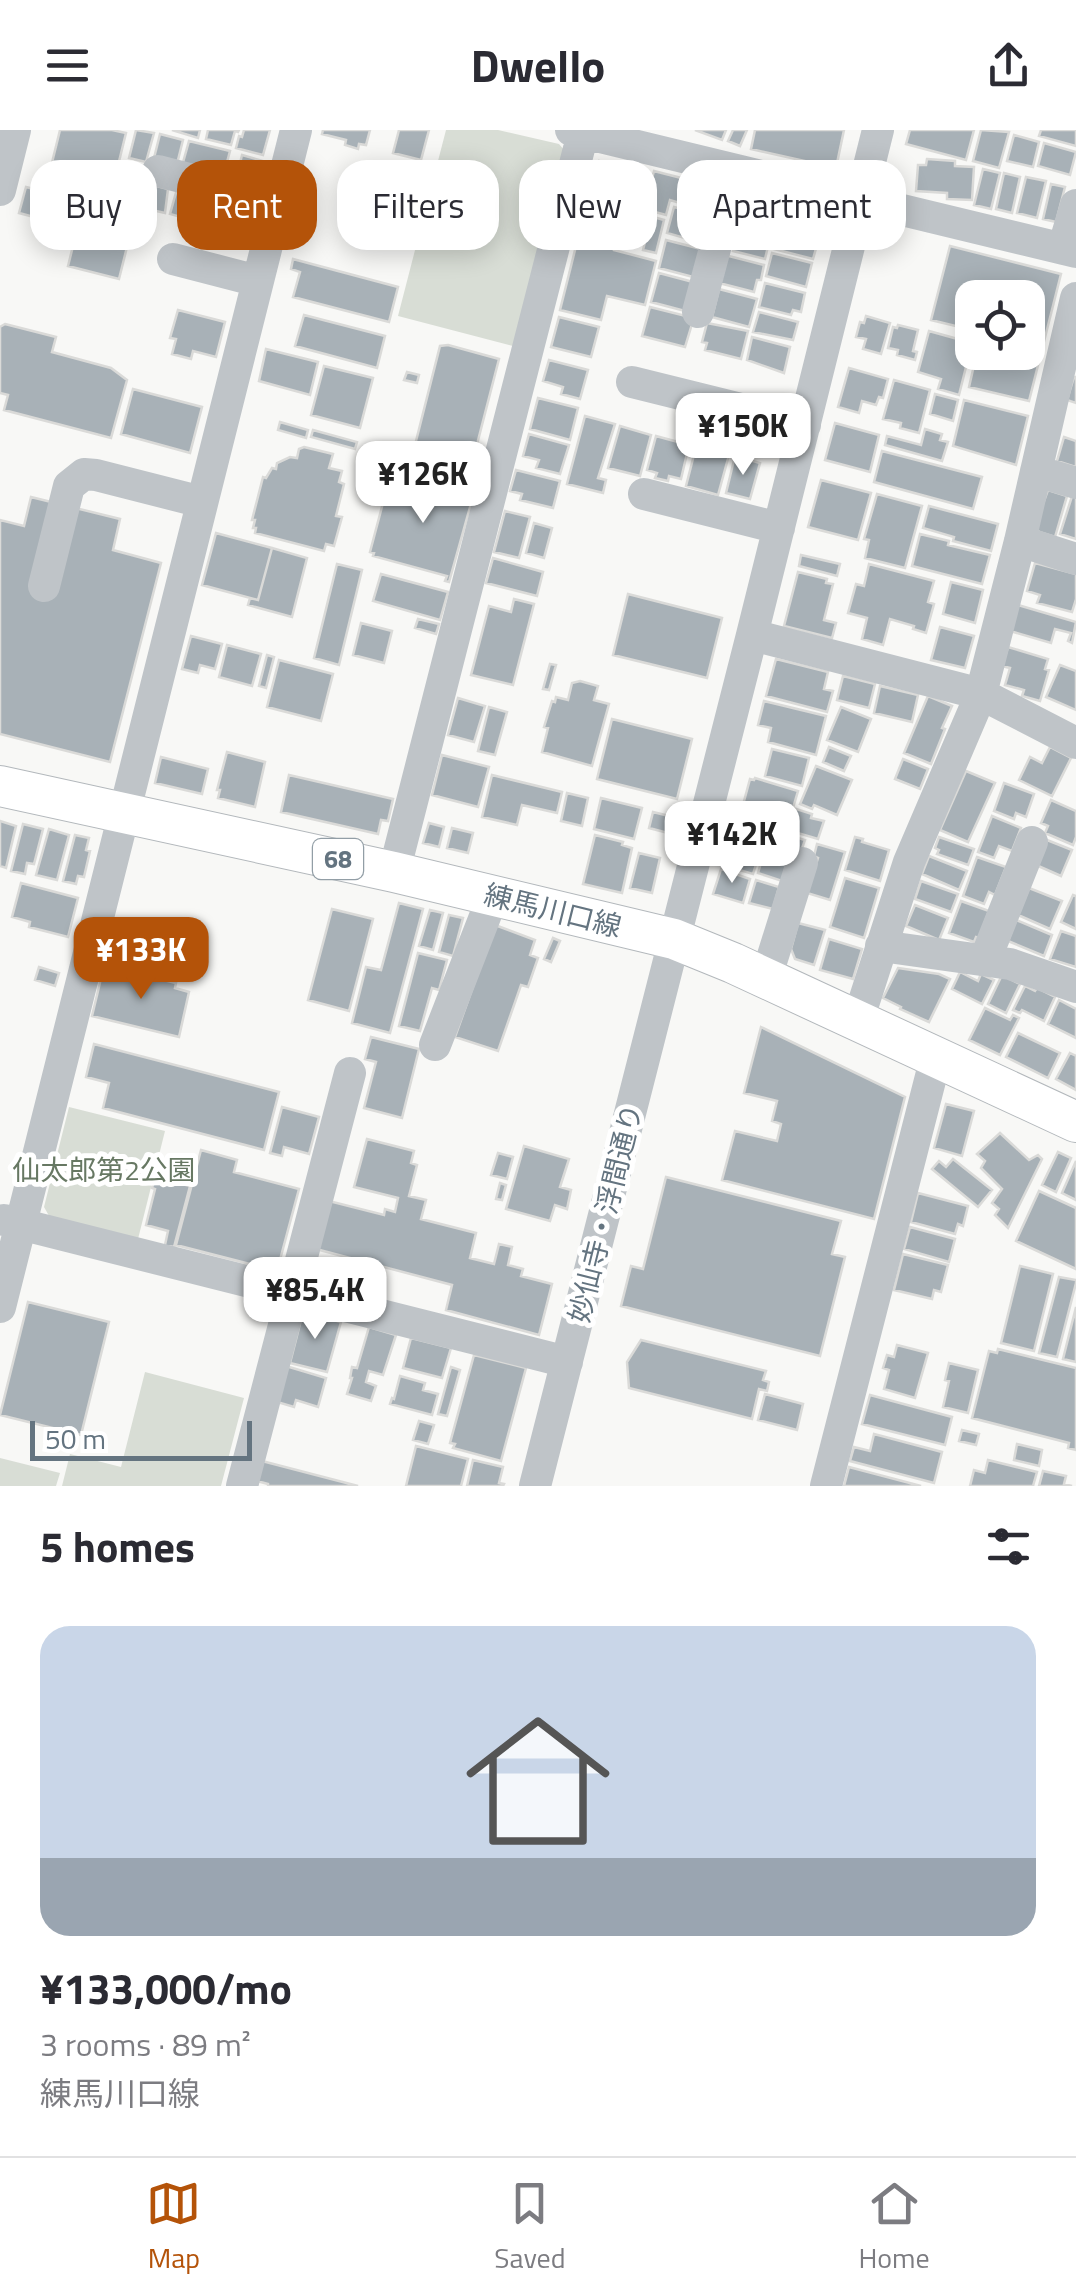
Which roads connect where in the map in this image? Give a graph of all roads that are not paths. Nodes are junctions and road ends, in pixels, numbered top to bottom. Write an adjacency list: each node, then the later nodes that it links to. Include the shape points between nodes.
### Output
1 (16, 130): 10 (street)
2 (296, 130): 5 (street)
3 (878, 130): 7 (street, 妙仙寺・浮間通り)
4 (577, 132): 6 (street); 39 (street)
5 (288, 160)
6 (694, 160)
7 (871, 160)
8 (158, 171): 9 (street)
9 (177, 176)
10 (0, 190)
11 (1076, 205): 16 (street)
12 (906, 211): 16 (street)
13 (266, 250): 18 (street)
14 (715, 250): 20 (street)
15 (849, 250): 23 (street, 妙仙寺・浮間通り)
16 (1070, 251)
17 (173, 258): 18 (street)
18 (258, 281): 27 (street)
19 (1076, 298): 22 (street)
20 (698, 312)
21 (632, 382): 23 (street)
22 (1062, 422): 24 (street)
23 (805, 425): 28 (street, 妙仙寺・浮間通り)
24 (1036, 471): 25 (street); 29 (street)
25 (1076, 483)
26 (644, 494): 28 (street)
27 (202, 502): 31 (street, via 84,474 69,486); 36 (street)
28 (779, 528): 32 (street, 妙仙寺・浮間通り)
29 (1020, 541): 30 (street); 33 (street)
30 (1076, 559)
31 (44, 586)
32 (752, 634): 33 (street); 41 (street, 妙仙寺・浮間通り)
33 (981, 694): 34 (street); 42 (street, via 909,862)
34 (1076, 743)
35 (0, 786): 36 (main road, 練馬川口線 / 68)
36 (124, 812): 39 (main road, 練馬川口線 / 68); 51 (street)
37 (1032, 842): 43 (street)
38 (802, 863): 44 (street)
39 (394, 872): 40 (main road, 練馬川口線 / 68)
40 (492, 896): 41 (main road, 練馬川口線 / 68); 47 (street)
41 (674, 939): 44 (main road, 練馬川口線 / 68); 54 (street, 妙仙寺・浮間通り)
42 (882, 946): 43 (street); 46 (street)
43 (985, 960): 45 (street)
44 (766, 978): 46 (main road, 練馬川口線 / 68)
45 (1076, 987)
46 (858, 1020): 48 (main road, 練馬川口線 / 68)
47 (435, 1046)
48 (936, 1057): 50 (main road, 練馬川口線 / 68); 57 (street)
49 (350, 1073): 52 (street)
50 (1076, 1122)
51 (10, 1222): 52 (street); 53 (street)
52 (292, 1292): 54 (street); 55 (street)
53 (0, 1307)
54 (566, 1362): 56 (street, 妙仙寺・浮間通り)
55 (242, 1486)
56 (535, 1486)
57 (826, 1486)

